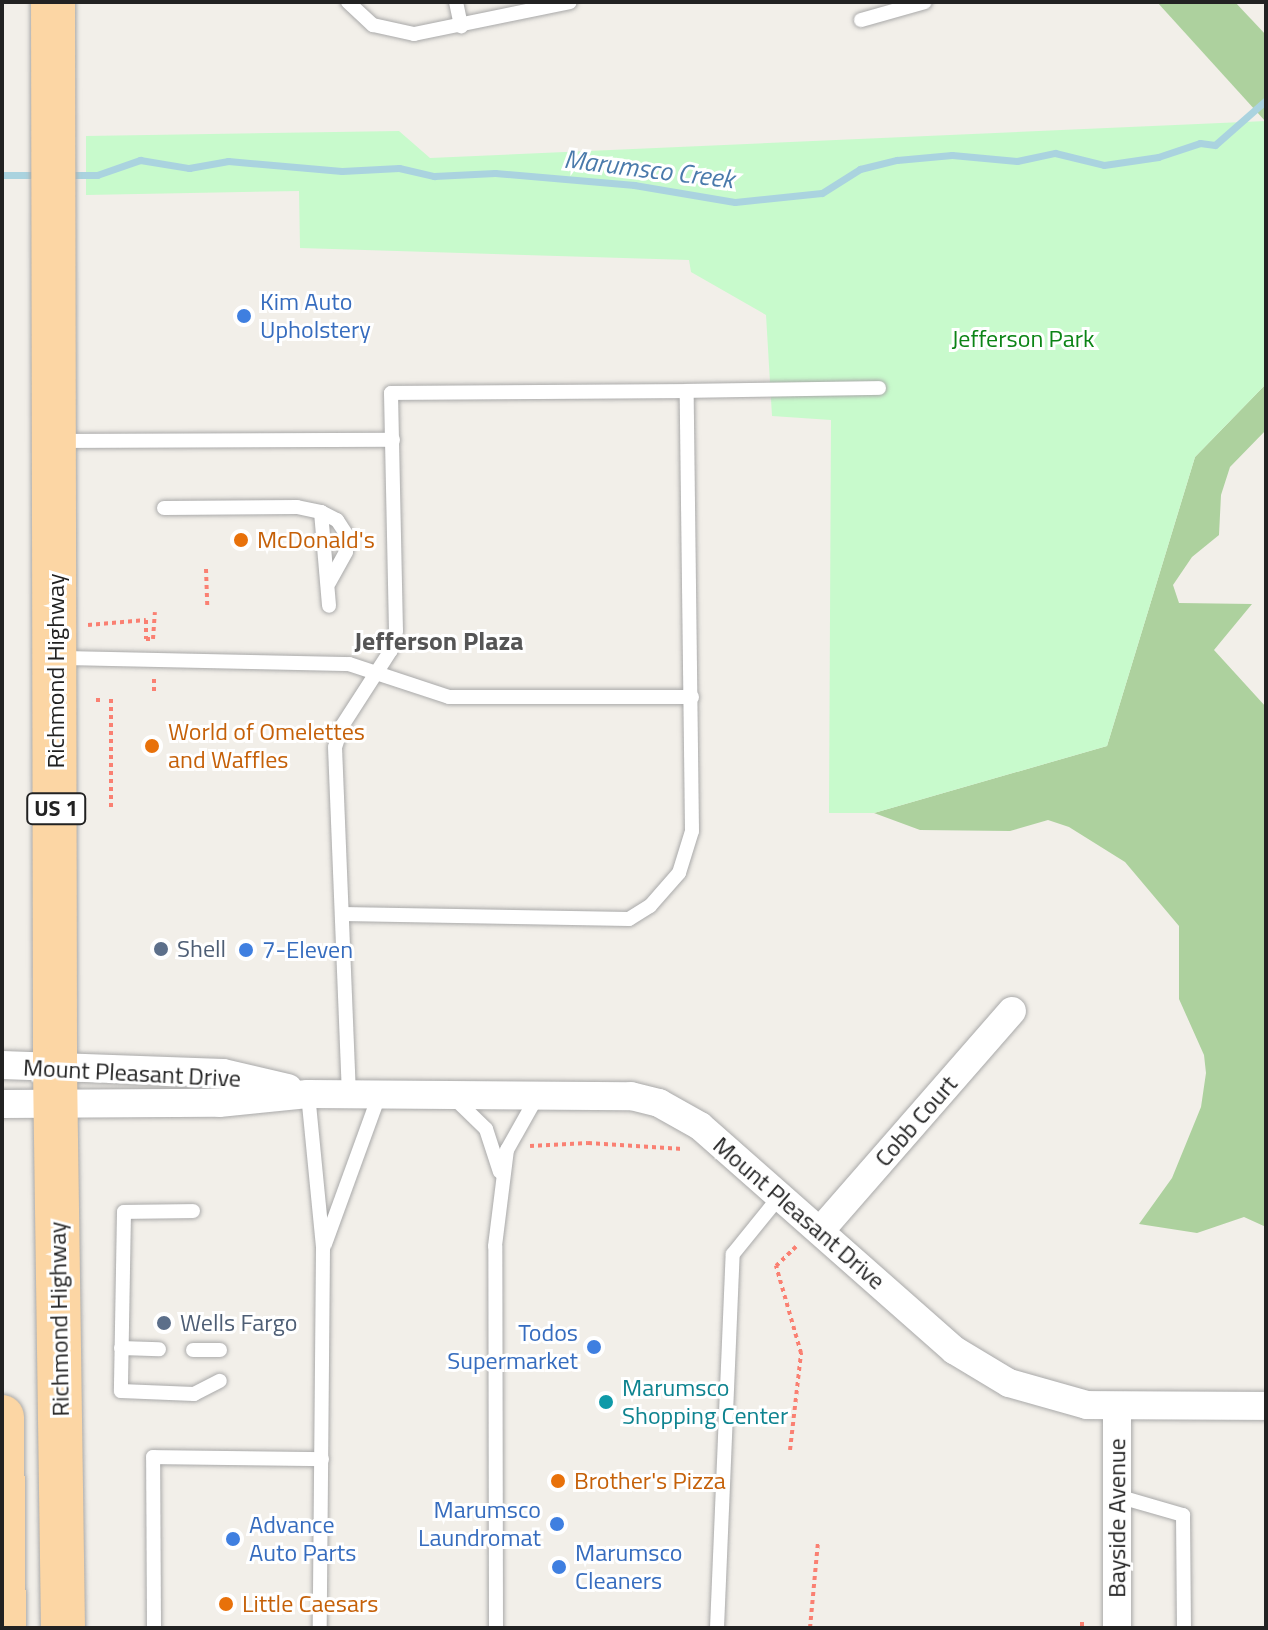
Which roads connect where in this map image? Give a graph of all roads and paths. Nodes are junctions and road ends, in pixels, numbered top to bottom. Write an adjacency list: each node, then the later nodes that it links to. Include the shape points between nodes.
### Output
1 (53, 2): 11 (main road, Richmond Highway / US 1)
2 (348, 2): 7 (lane, via 373,25 393,32)
3 (456, 2): 7 (lane)
4 (570, 2): 7 (lane)
5 (925, 2): 6 (lane)
6 (861, 20)
7 (461, 26)
8 (879, 388): 9 (lane)
9 (687, 391): 10 (lane, via 391,393); 22 (lane)
10 (393, 440): 11 (lane); 21 (lane, via 396,631)
11 (54, 441): 20 (main road, Richmond Highway / US 1)
12 (164, 508): 13 (lane, via 297,507)
13 (321, 512): 15 (lane); 15 (lane, via 337,520 348,537)
14 (206, 569): 16 (path)
15 (329, 583): 17 (lane)
16 (207, 605)
17 (329, 606)
18 (155, 612): 19 (path, via 153,639 146,639 146,620)
19 (88, 625)
20 (56, 658): 21 (lane, via 329,663); 28 (main road, Richmond Highway / US 1)
21 (378, 670): 22 (lane, via 449,697); 25 (lane, via 336,739)
22 (692, 697): 25 (lane, via 688,852 672,883 639,914 629,919)
23 (111, 699): 24 (path)
24 (111, 808)
25 (342, 914): 31 (lane)
26 (1012, 1011): 40 (street, Cobb Court)
27 (2, 1065): 28 (street, Mount Pleasant Drive)
28 (55, 1087): 30 (street, Mount Pleasant Drive, via 223,1073); 34 (street, Mount Pleasant Drive); 57 (main road, Richmond Highway / US 1)
29 (380, 1093): 31 (street, Mount Pleasant Drive); 32 (street, Mount Pleasant Drive); 42 (lane)
30 (308, 1094): 31 (street, Mount Pleasant Drive); 42 (lane)
31 (349, 1094)
32 (450, 1094): 33 (street, Mount Pleasant Drive); 37 (lane, via 486,1129)
33 (538, 1095): 37 (lane, via 515,1132); 38 (street, Mount Pleasant Drive, via 602,1093 659,1103 700,1126)
34 (2, 1104)
35 (524, 1149): 36 (path, via 588,1143)
36 (683, 1149)
37 (501, 1176): 60 (lane, via 495,1246)
38 (780, 1196): 40 (street, Mount Pleasant Drive); 61 (lane, via 733,1254)
39 (193, 1211): 43 (lane, via 124,1212)
40 (820, 1231): 49 (street, Mount Pleasant Drive, via 974,1364 1047,1397)
41 (796, 1247): 51 (path, via 776,1266 801,1353)
42 (323, 1248): 52 (lane)
43 (121, 1348): 44 (lane); 47 (lane, via 121,1391 194,1394)
44 (159, 1349)
45 (193, 1350): 46 (lane)
46 (220, 1350)
47 (220, 1381)
48 (1266, 1406): 49 (street, Mount Pleasant Drive)
49 (1117, 1408): 53 (street, Bayside Avenue)
50 (2, 1417): 55 (main road)
51 (790, 1450)
52 (322, 1459): 58 (lane, via 153,1457); 59 (lane)
53 (1117, 1496): 63 (street, Bayside Avenue); 64 (lane, via 1183,1515)
54 (818, 1542): 62 (path)
55 (3, 1580): 56 (main road)
56 (4, 1628)
57 (63, 1628)
58 (154, 1628)
59 (320, 1628)
60 (496, 1628)
61 (717, 1628)
62 (810, 1628)
63 (1117, 1628)
64 (1184, 1628)

